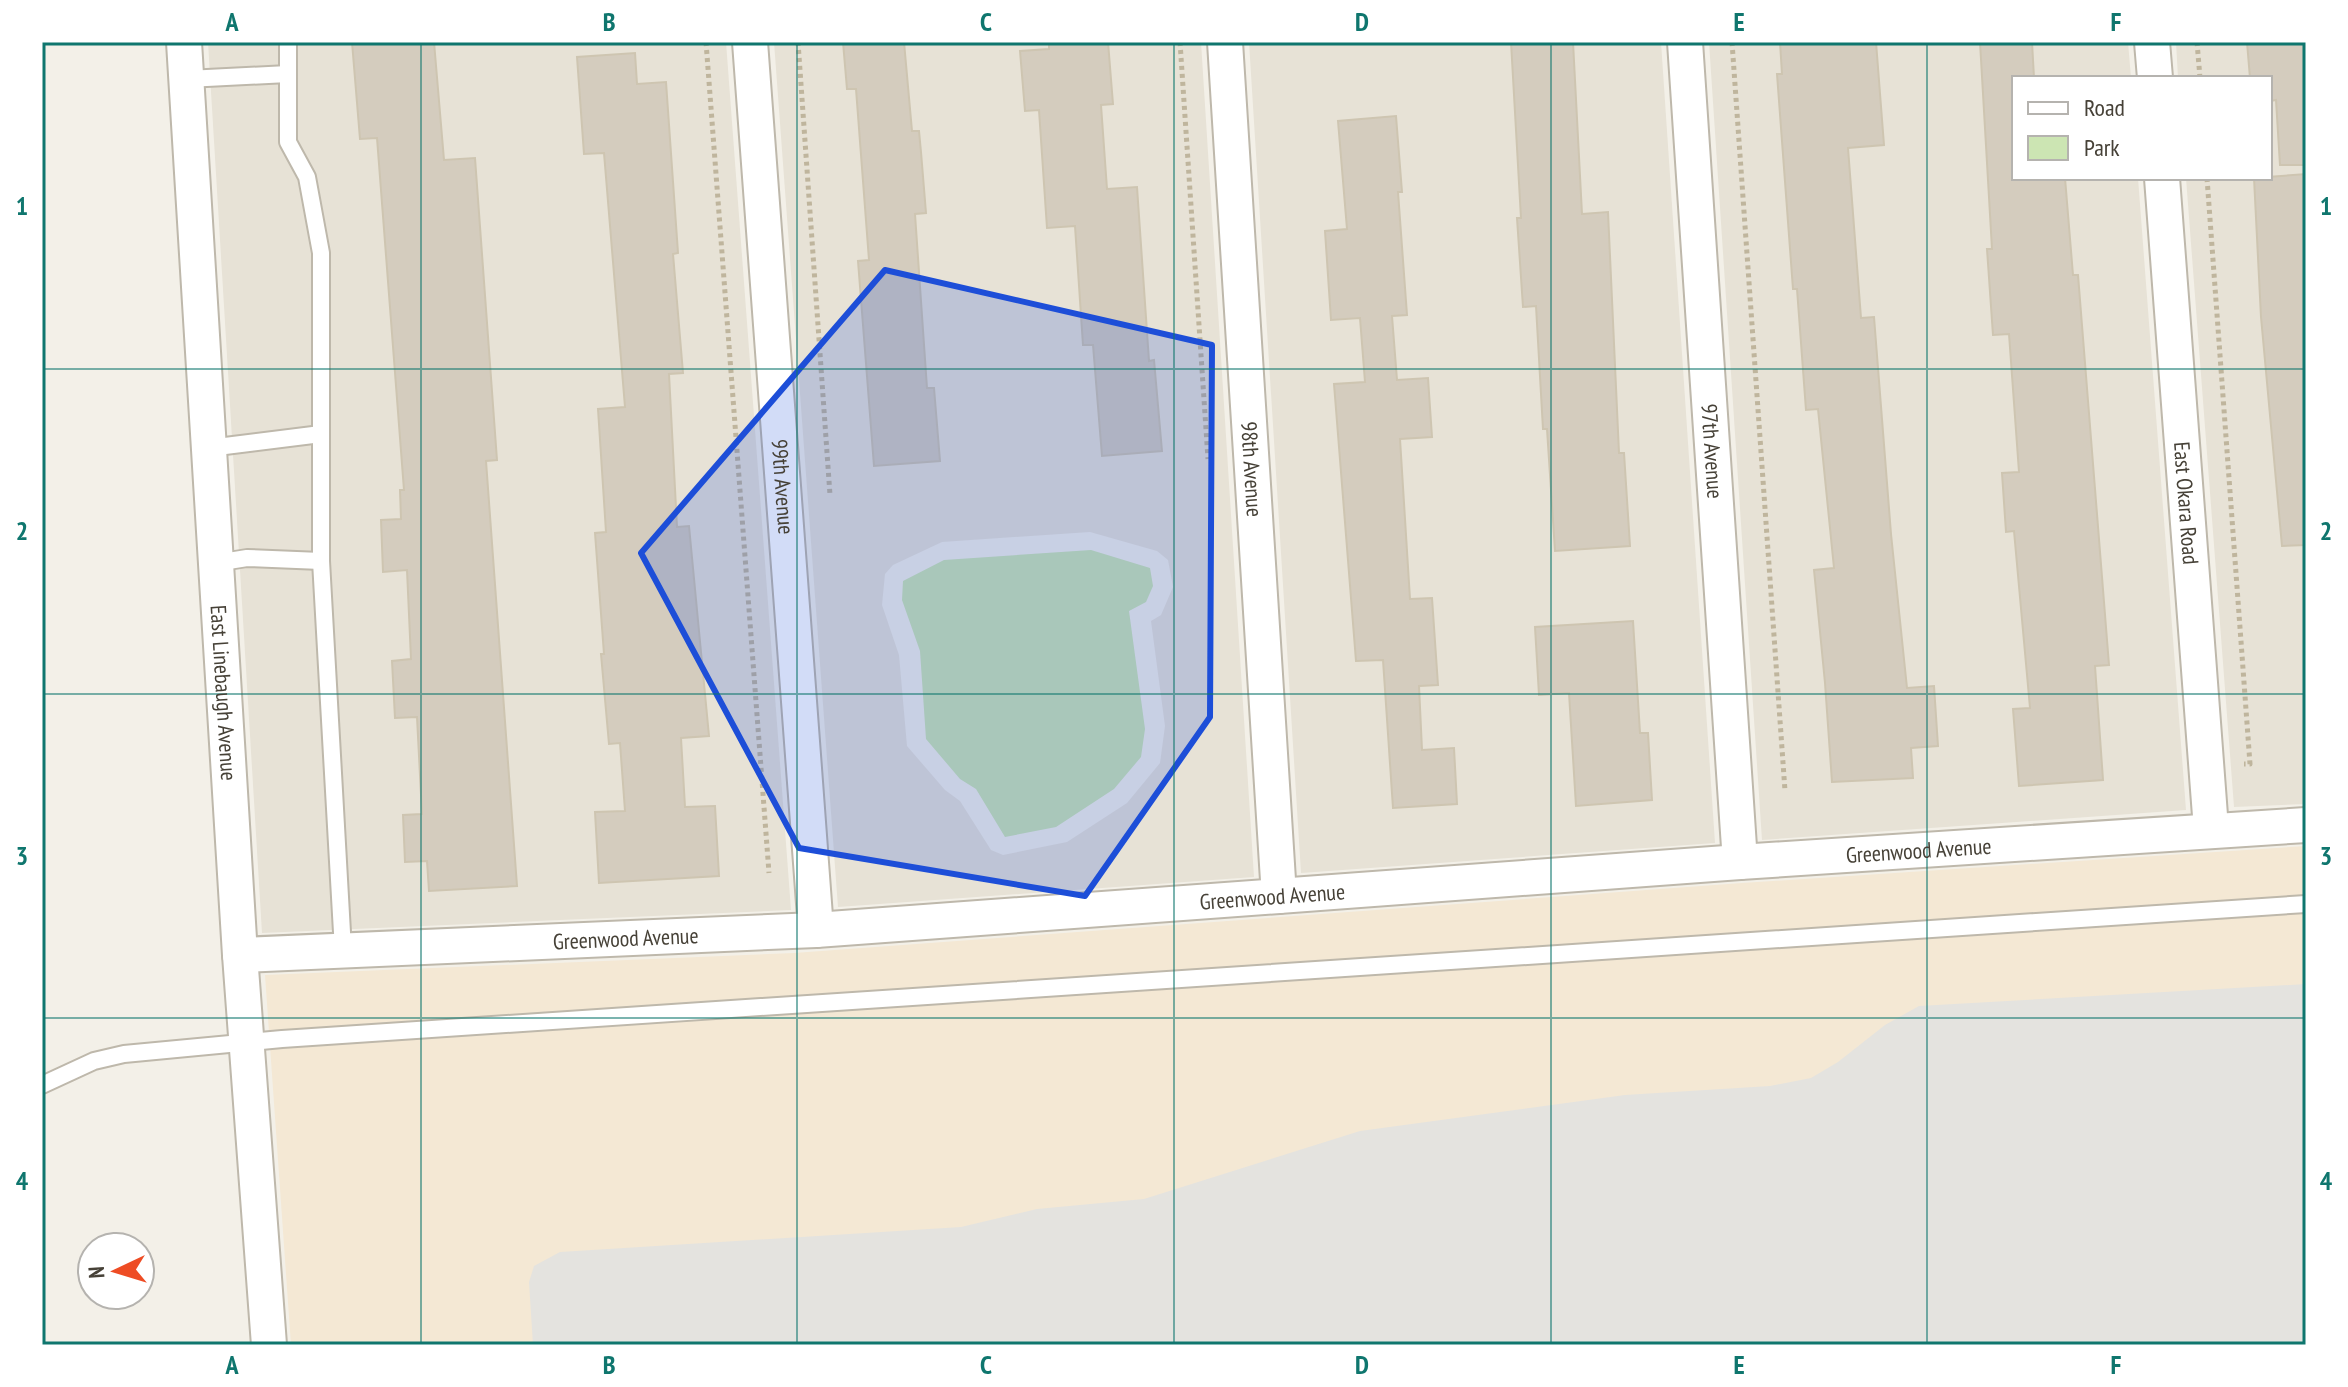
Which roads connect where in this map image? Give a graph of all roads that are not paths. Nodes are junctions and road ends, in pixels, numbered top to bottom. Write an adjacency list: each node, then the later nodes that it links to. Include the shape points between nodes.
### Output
1 (184, 42): 9 (street, East Linebaugh Avenue)
2 (288, 42): 7 (lane)
3 (750, 42): 20 (street, 99th Avenue)
4 (1225, 42): 18 (street, 98th Avenue)
5 (1685, 42): 17 (street, 97th Avenue)
6 (2152, 42): 8 (street)
7 (288, 74): 9 (lane); 11 (lane, via 288,142 307,177 321,253)
8 (2155, 76)
9 (187, 79): 12 (street, East Linebaugh Avenue)
10 (2162, 180): 16 (street, East Okara Road)
11 (321, 434): 12 (lane); 13 (lane)
12 (209, 448): 14 (street, East Linebaugh Avenue)
13 (321, 561): 14 (lane, via 247,558); 21 (lane)
14 (216, 563): 22 (street, East Linebaugh Avenue)
15 (2306, 825): 16 (street, Greenwood Avenue)
16 (2211, 829): 17 (street, Greenwood Avenue)
17 (1740, 862): 18 (street, Greenwood Avenue)
18 (1279, 896): 20 (street, Greenwood Avenue)
19 (2306, 904): 23 (lane)
20 (816, 930): 21 (street, Greenwood Avenue)
21 (343, 950): 22 (street, Greenwood Avenue)
22 (240, 955): 23 (street, East Linebaugh Avenue)
23 (248, 1042): 24 (lane, via 124,1054 94,1061); 25 (street, East Linebaugh Avenue)
24 (42, 1085)
25 (269, 1345)

